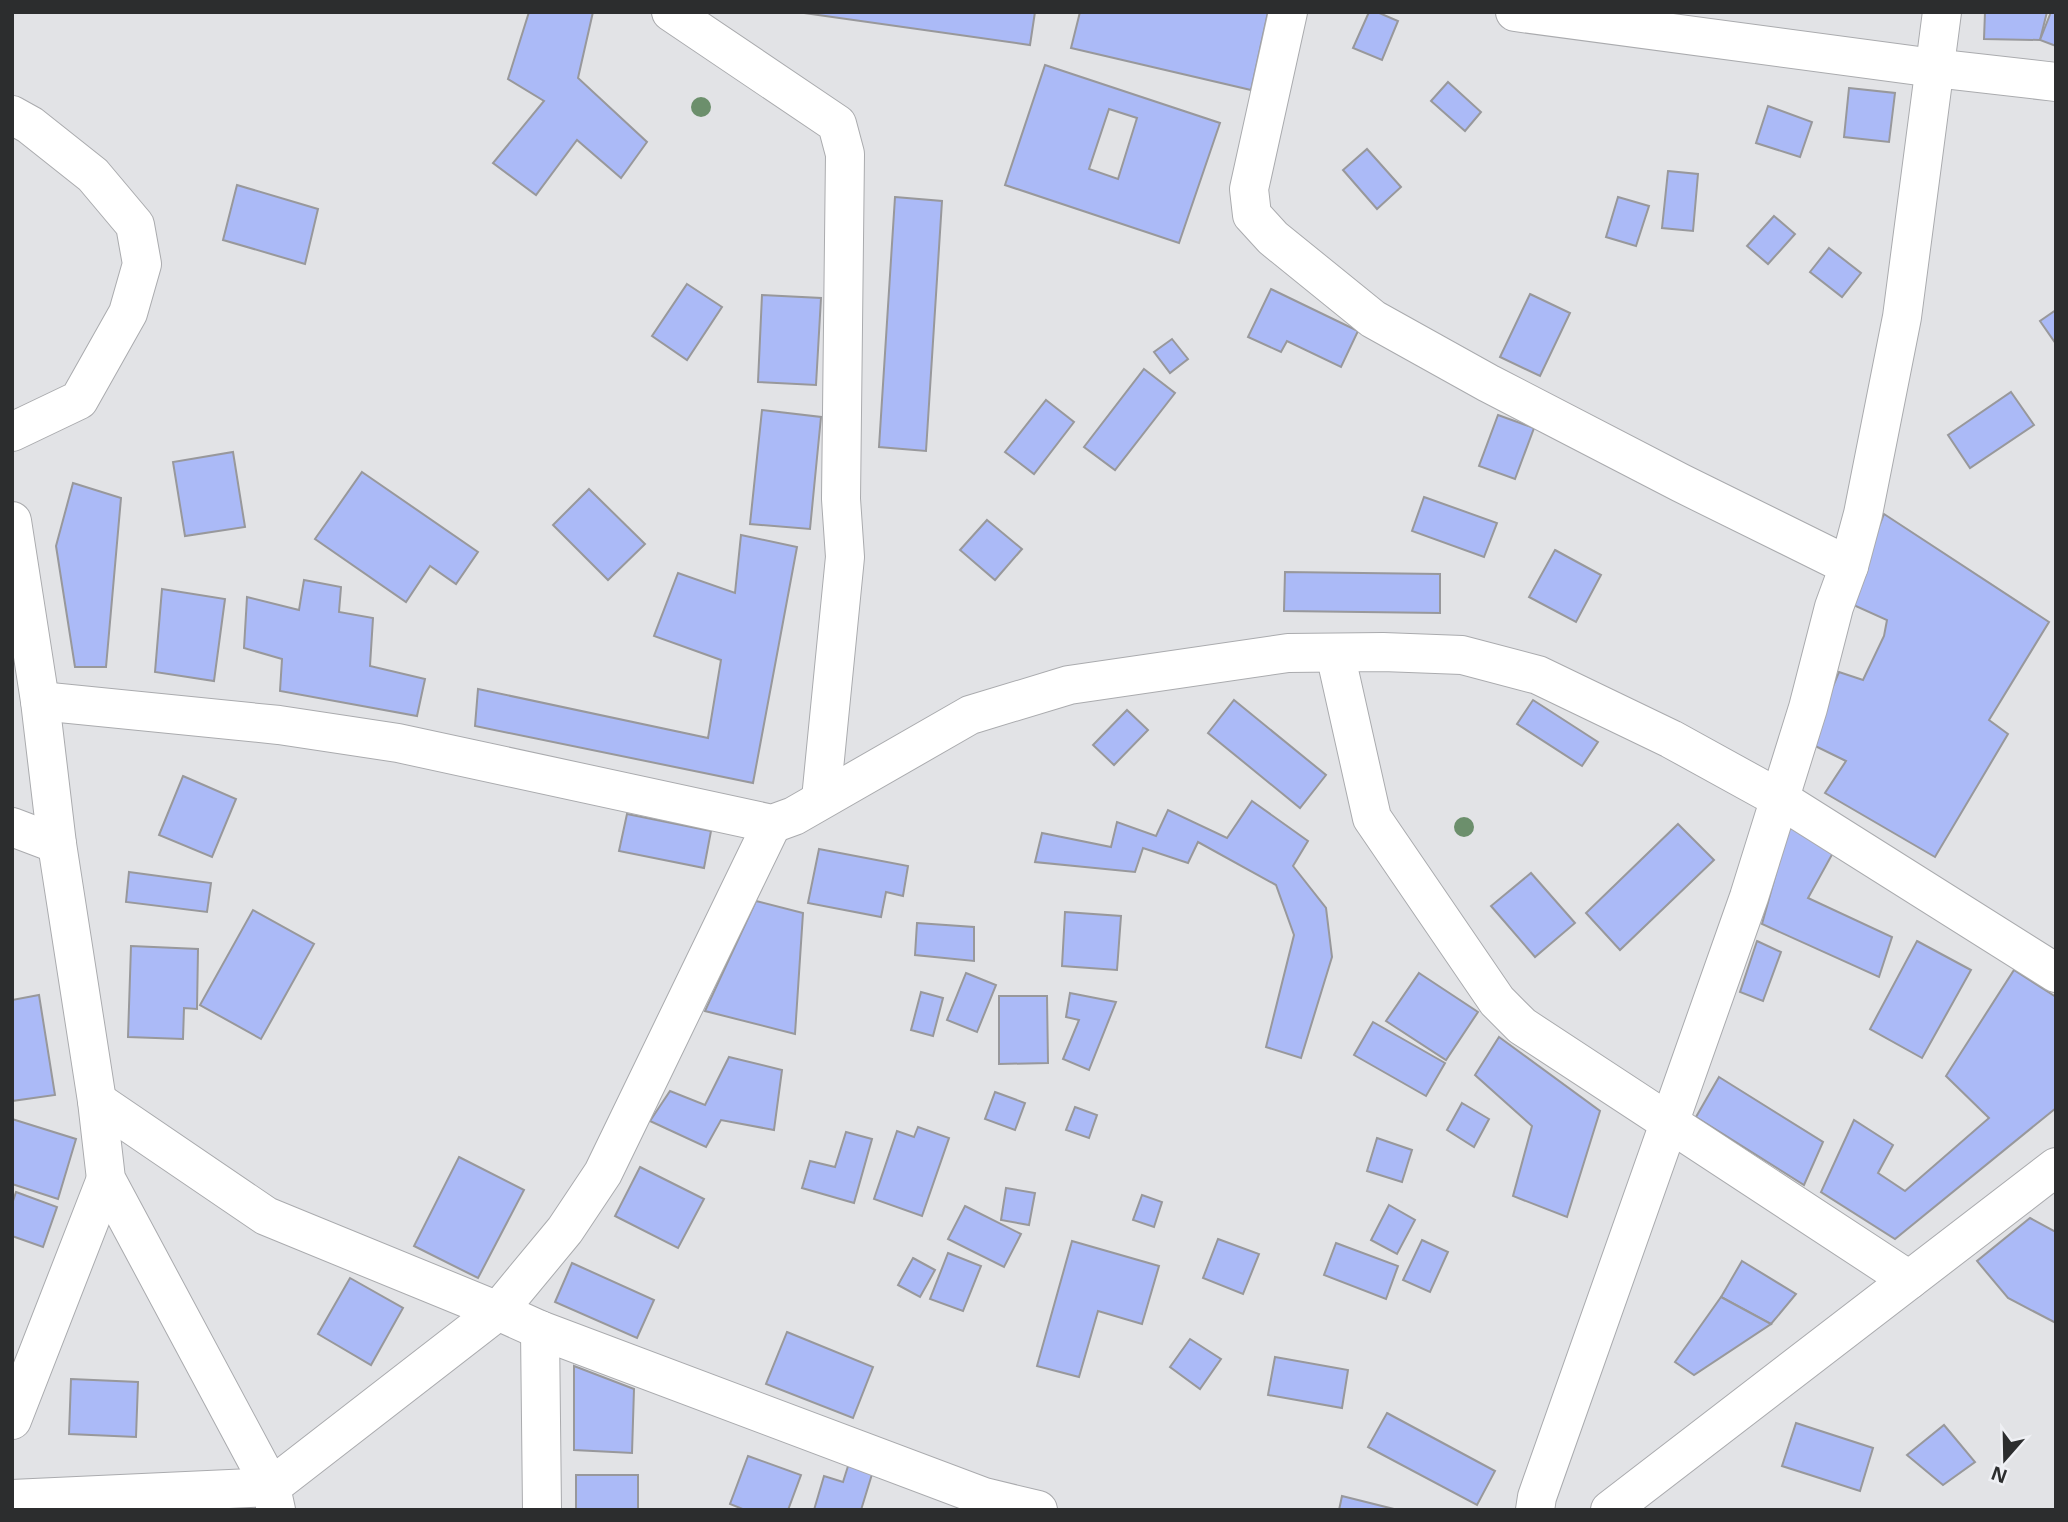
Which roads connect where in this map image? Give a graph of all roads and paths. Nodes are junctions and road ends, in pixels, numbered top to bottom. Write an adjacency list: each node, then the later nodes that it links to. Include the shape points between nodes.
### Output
1 (671, 12): 13 (street, via 837,124 845,154 841,499 845,557)
2 (1288, 12): 10 (street, via 1249,189 1252,215 1273,238 1373,319 1488,383)
3 (1515, 12): 5 (street)
4 (1942, 12): 5 (street)
5 (1934, 68): 6 (street); 10 (street, via 1902,317)
6 (2056, 82)
7 (12, 116): 8 (street, via 93,175 135,225 142,264 128,313 79,400)
8 (12, 432)
9 (12, 521): 12 (street)
10 (1849, 566): 14 (street)
11 (1335, 653): 13 (street, via 1288,653 1069,685 970,715); 14 (street, via 1462,655 1538,675 1671,739); 20 (street, via 1372,818 1478,975 1522,1026)
12 (40, 701): 15 (street, via 398,743); 17 (street)
13 (821, 799): 15 (street)
14 (1780, 799): 18 (street); 20 (street)
15 (772, 824): 24 (street, via 603,1173 565,1230)
16 (12, 827): 17 (street)
17 (57, 844): 19 (street)
18 (2056, 973)
19 (97, 1101): 22 (street); 24 (street, via 266,1216)
20 (1668, 1122): 23 (street); 31 (street)
21 (2056, 1167): 23 (street)
22 (106, 1179): 26 (street); 28 (street)
23 (1909, 1280): 32 (street)
24 (498, 1311): 25 (street); 28 (street)
25 (540, 1330): 29 (street); 30 (street, via 984,1497)
26 (12, 1420)
27 (12, 1499): 28 (street)
28 (273, 1499)
29 (542, 1510)
30 (1038, 1510)
31 (1535, 1510)
32 (1610, 1510)

